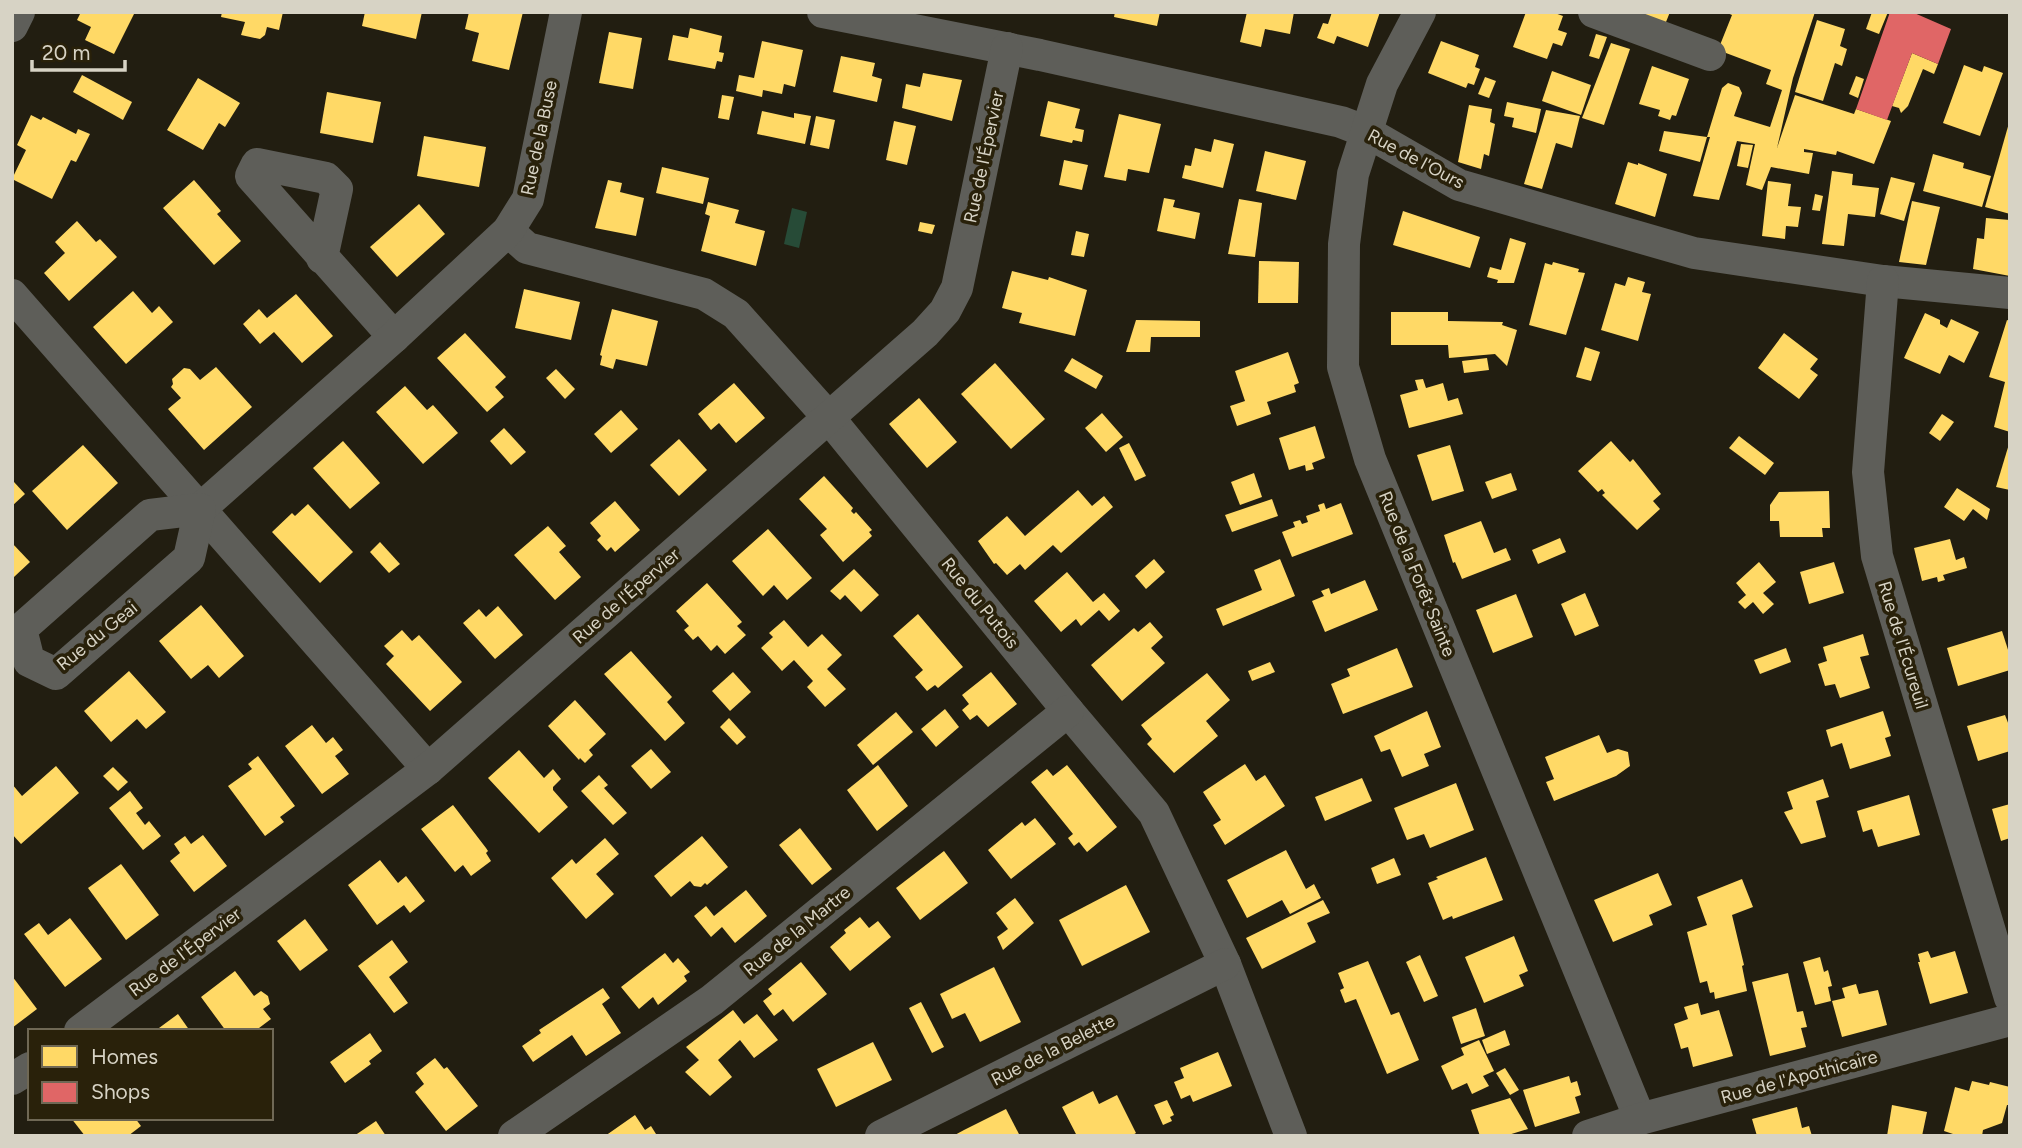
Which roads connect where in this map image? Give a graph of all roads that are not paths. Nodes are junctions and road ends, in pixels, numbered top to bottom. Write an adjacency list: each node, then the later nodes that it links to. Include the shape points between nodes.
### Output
1 (19, 12): 6 (street)
2 (566, 12): 10 (street, Rue de la Buse, via 528,199)
3 (823, 12): 7 (street, Rue de l'Ours)
4 (1420, 12): 9 (street, Rue de la Forêt Sainte, via 1382,84)
5 (1594, 12): 8 (street)
6 (12, 26)
7 (1007, 48): 9 (street, Rue de l'Ours, via 1341,122); 16 (street, Rue de l'Épervier, via 957,288 945,311 925,333)
8 (1710, 55)
9 (1367, 132): 12 (street, Rue de l'Ours, via 1459,186 1694,253); 26 (street, Rue de la Forêt Sainte, via 1353,174 1345,244 1343,367 1370,458)
10 (508, 231): 15 (street, Rue de la Buse); 16 (street, Rue du Putois, via 527,248 704,294 736,314)
11 (322, 258): 15 (street)
12 (1883, 281): 13 (street, Rue de l'Ours); 21 (street, Rue de l'Écureuil, via 1868,472 1877,556)
13 (2010, 293)
14 (12, 295): 17 (street)
15 (394, 337): 17 (street, Rue de la Buse)
16 (829, 418): 18 (street, Rue du Putois); 19 (street, Rue de l'Épervier)
17 (200, 509): 17 (street, Rue du Geai, via 150,515 48,604 21,629 29,661 56,674 189,558); 19 (street)
18 (1068, 711): 20 (street, Rue du Putois, via 1154,813); 27 (street, Rue de la Martre, via 712,1000)
19 (428, 769): 23 (street, Rue de l'Épervier)
20 (1225, 964): 28 (street, Rue de la Belette); 29 (street, Rue du Putois)
21 (2010, 998)
22 (2010, 1020): 26 (street, Rue de l'Apothicaire)
23 (83, 1029)
24 (28, 1069): 25 (street)
25 (12, 1080)
26 (1640, 1119): 30 (street, Rue de l'Apothicaire)
27 (514, 1136)
28 (881, 1136)
29 (1291, 1136)
30 (1588, 1136)

